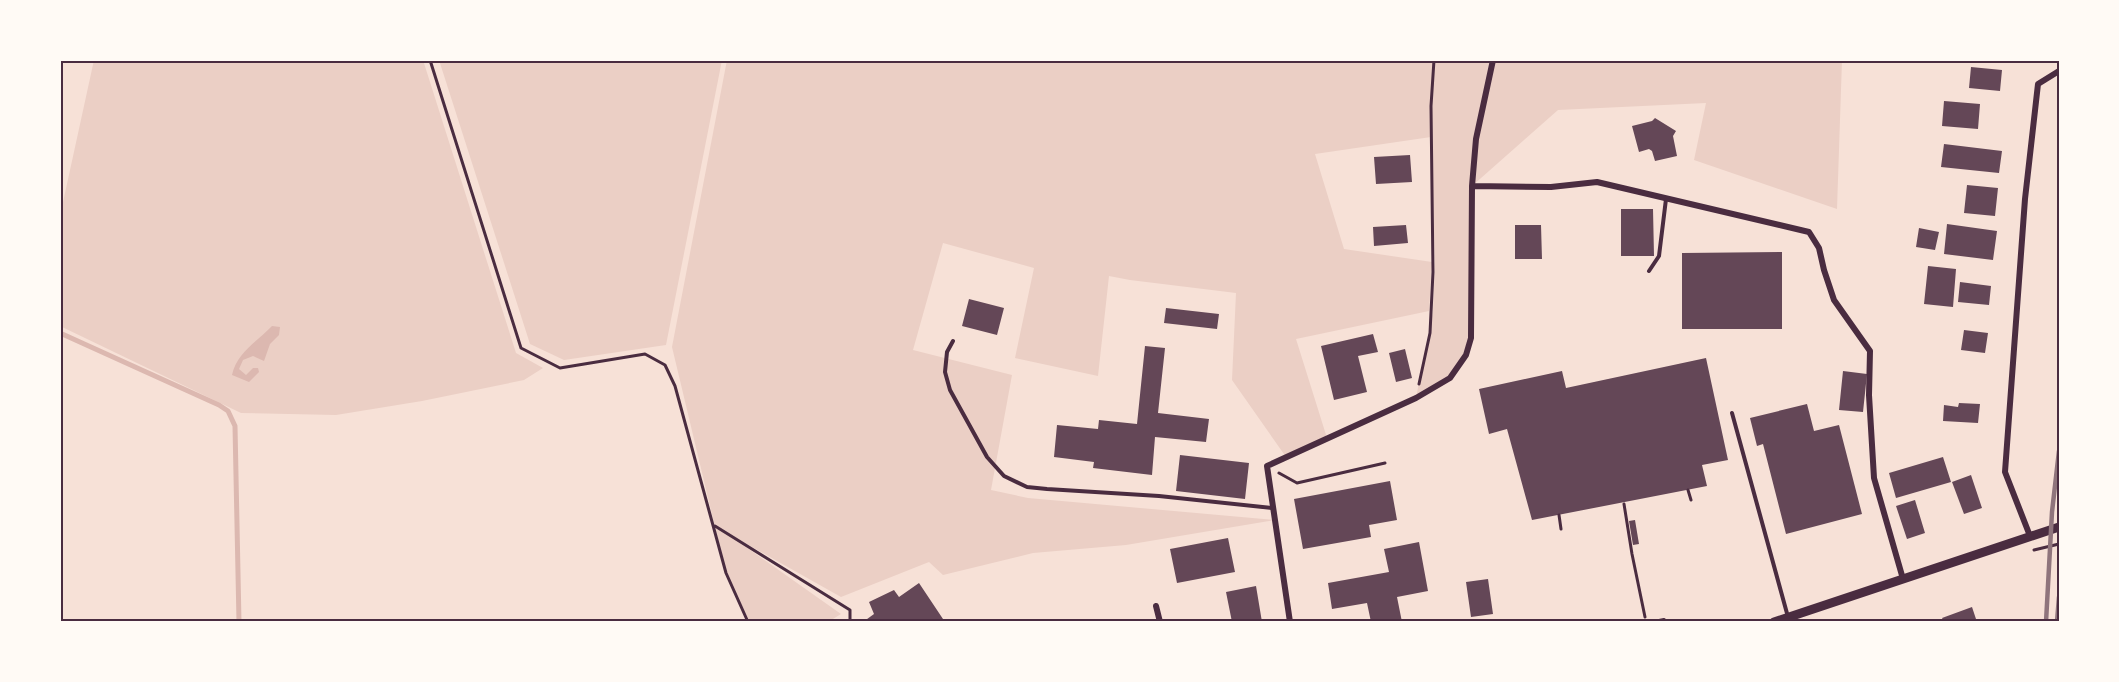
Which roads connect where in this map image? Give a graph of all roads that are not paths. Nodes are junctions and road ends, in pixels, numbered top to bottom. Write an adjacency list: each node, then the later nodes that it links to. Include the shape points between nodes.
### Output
1 (1493, 60): 3 (street, via 1476,140)
2 (2059, 71): 10 (street, via 2038,84 2025,199 2005,472)
3 (1472, 186): 4 (street, via 1551,187 1597,182); 8 (street, via 1472,338 1466,356 1450,378 1416,398 1267,466)
4 (1666, 198): 5 (lane, via 1659,256); 11 (street, via 1809,232 1834,300 1870,351 1874,478)
5 (1649, 271)
6 (953, 341): 8 (lane, via 947,352 945,372 951,390 987,456 1004,476 1027,487)
7 (1732, 413): 13 (lane)
8 (1273, 508): 15 (street)
9 (2059, 527): 10 (street)
10 (2030, 536): 11 (street)
11 (1903, 579): 13 (street)
12 (1156, 606): 14 (street)
13 (1788, 617): 18 (street)
14 (1160, 622)
15 (1290, 622)
16 (1654, 622): 17 (lane)
17 (1664, 622)
18 (1774, 622)

